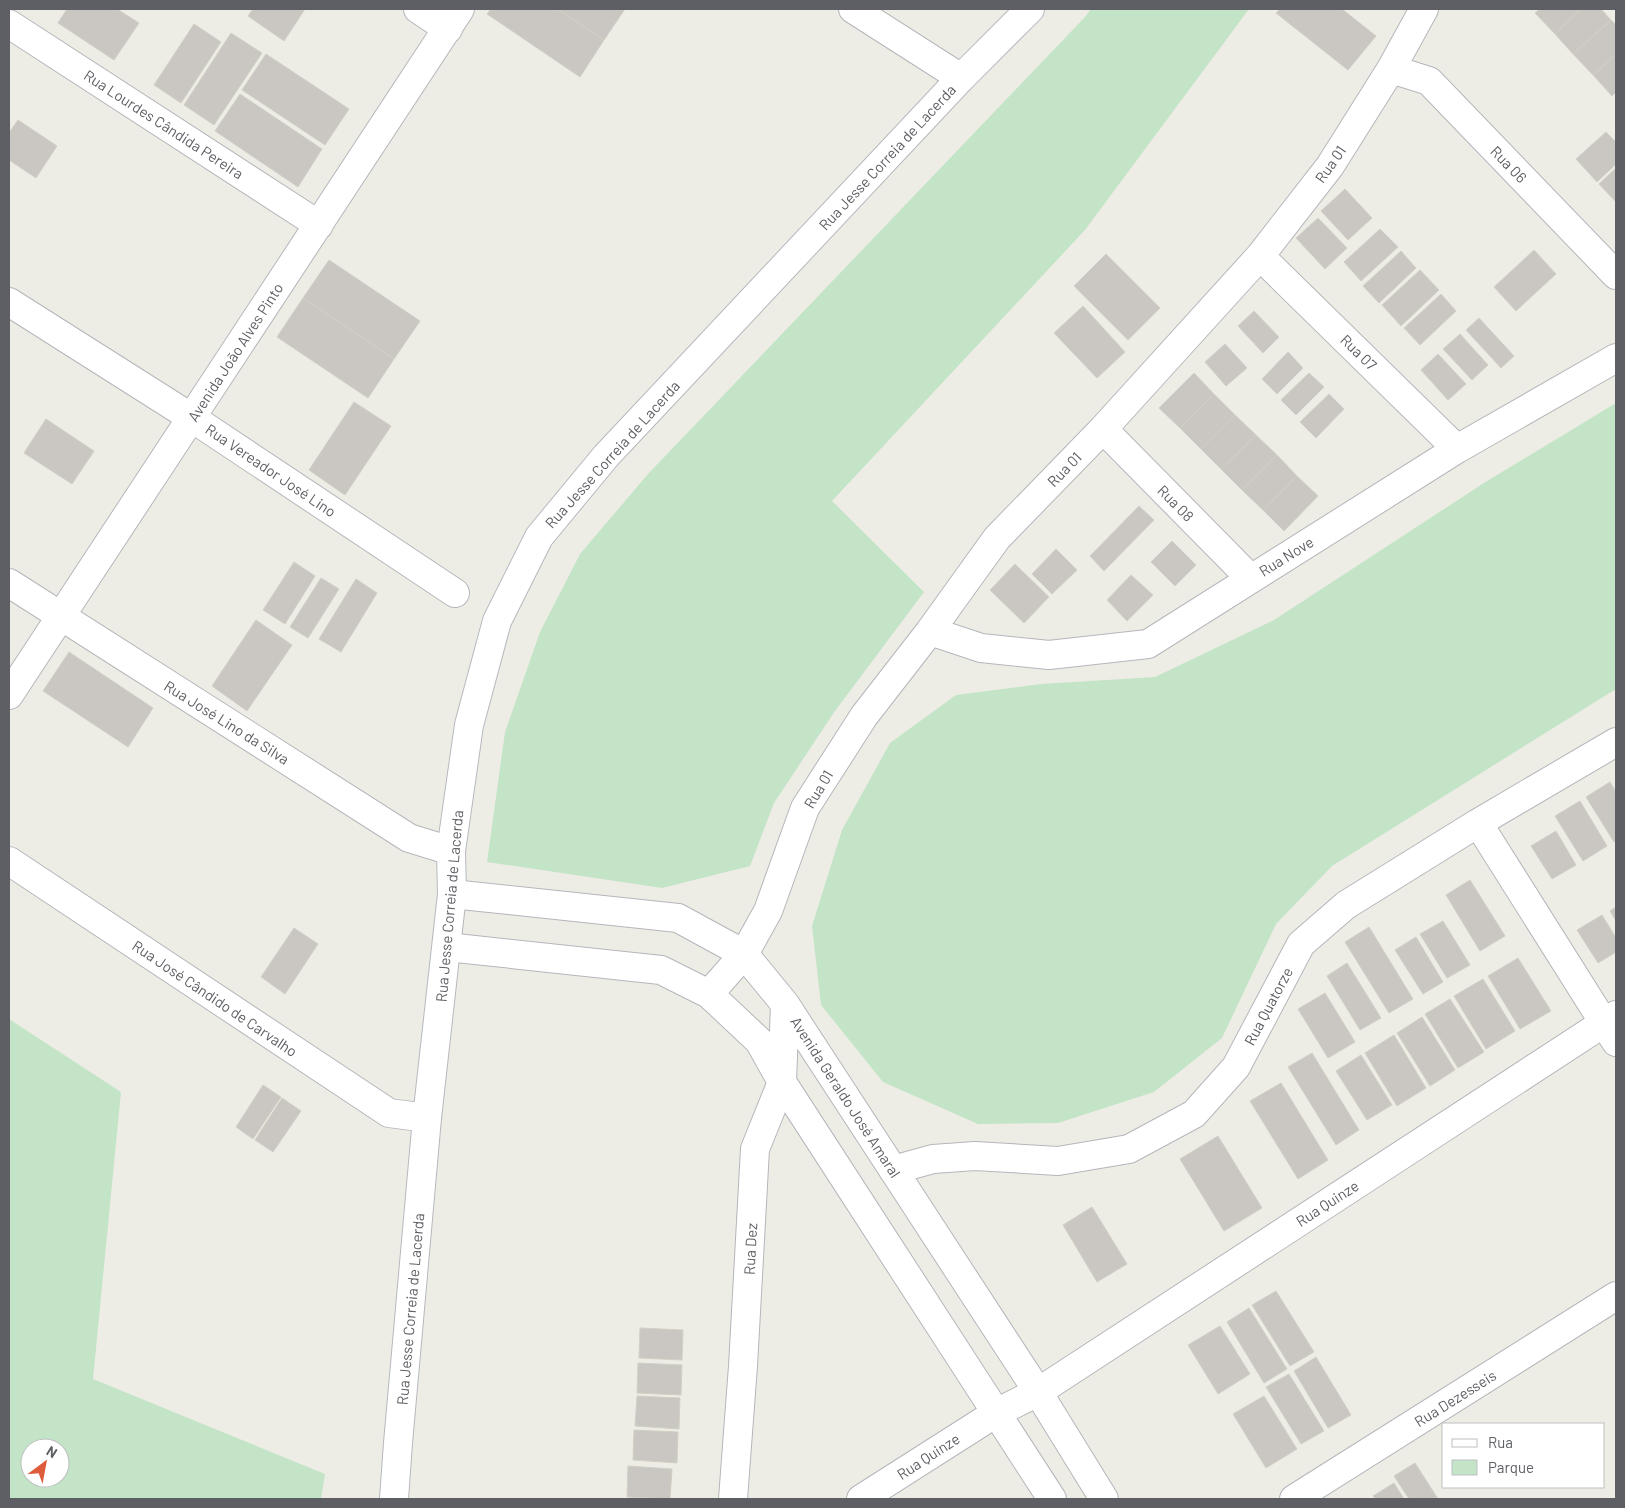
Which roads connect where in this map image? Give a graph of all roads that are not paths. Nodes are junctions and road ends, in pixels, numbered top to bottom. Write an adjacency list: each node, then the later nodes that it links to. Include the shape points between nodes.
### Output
1 (418, 9): 5 (street)
2 (853, 9): 8 (street)
3 (1030, 9): 8 (street, Rua Jesse Correia de Lacerda)
4 (1424, 9): 7 (street, Rua 01)
5 (454, 19): 9 (street, Avenida João Alves Pinto)
6 (9, 24): 9 (street, Rua Lourdes Cândida Pereira)
7 (1391, 69): 10 (street, Rua 01, via 1330,166); 11 (street, Rua 06, via 1429,81)
8 (961, 78): 25 (street, Rua Jesse Correia de Lacerda, via 606,456 539,537 497,621 469,725)
9 (319, 225): 14 (street, Avenida João Alves Pinto)
10 (1260, 256): 15 (street, Rua 01); 16 (street, Rua 07)
11 (1616, 275)
12 (9, 302): 14 (street, Rua Vereador José Lino)
13 (1616, 358): 16 (street, Rua Nove)
14 (192, 418): 19 (street, Rua Vereador José Lino); 20 (street, Avenida João Alves Pinto)
15 (1103, 429): 17 (street, Rua 08); 21 (street, Rua 01, via 997,538)
16 (1457, 449): 17 (street, Rua Nove)
17 (1250, 578): 21 (street, Rua Nove, via 1148,644 1049,655 981,648)
18 (9, 583): 20 (street, Rua José Lino da Silva)
19 (455, 593)
20 (59, 616): 22 (street, Avenida João Alves Pinto); 25 (street, Rua José Lino da Silva, via 409,838)
21 (930, 631): 29 (street, Rua 01, via 864,716 805,808 768,911)
22 (9, 695)
23 (1616, 742): 24 (street, Rua Quatorze)
24 (1478, 823): 32 (street); 35 (street, Rua Quatorze, via 1346,904 1301,944 1236,1067 1194,1114 1129,1149 1058,1161 975,1156 933,1159)
25 (451, 851): 27 (street, Rua Jesse Correia de Lacerda)
26 (9, 861): 34 (street, Rua José Cândido de Carvalho, via 389,1113)
27 (452, 894): 28 (street, Rua Jesse Correia de Lacerda); 29 (street, Avenida Geraldo José Amaral, via 678,918)
28 (447, 947): 30 (street, via 661,970); 34 (street, Rua Jesse Correia de Lacerda)
29 (744, 954): 30 (street, Rua 01); 31 (street, Avenida Geraldo José Amaral)
30 (709, 994): 33 (street, via 760,1040)
31 (785, 1004): 33 (street, Rua Dez); 35 (street, Avenida Geraldo José Amaral)
32 (1612, 1027): 37 (street, Rua Quinze)
33 (782, 1082): 38 (street); 40 (street, Rua Dez, via 755,1149)
34 (427, 1118): 39 (street, Rua Jesse Correia de Lacerda)
35 (893, 1170): 37 (street, Avenida Geraldo José Amaral)
36 (1616, 1296): 44 (street, Rua Dezesseis)
37 (1038, 1392): 38 (street, Rua Quinze); 43 (street, Avenida Geraldo José Amaral)
38 (996, 1413): 41 (street, Rua Quinze); 42 (street)
39 (394, 1499)
40 (733, 1499)
41 (861, 1499)
42 (1052, 1499)
43 (1104, 1499)
44 (1294, 1499)

